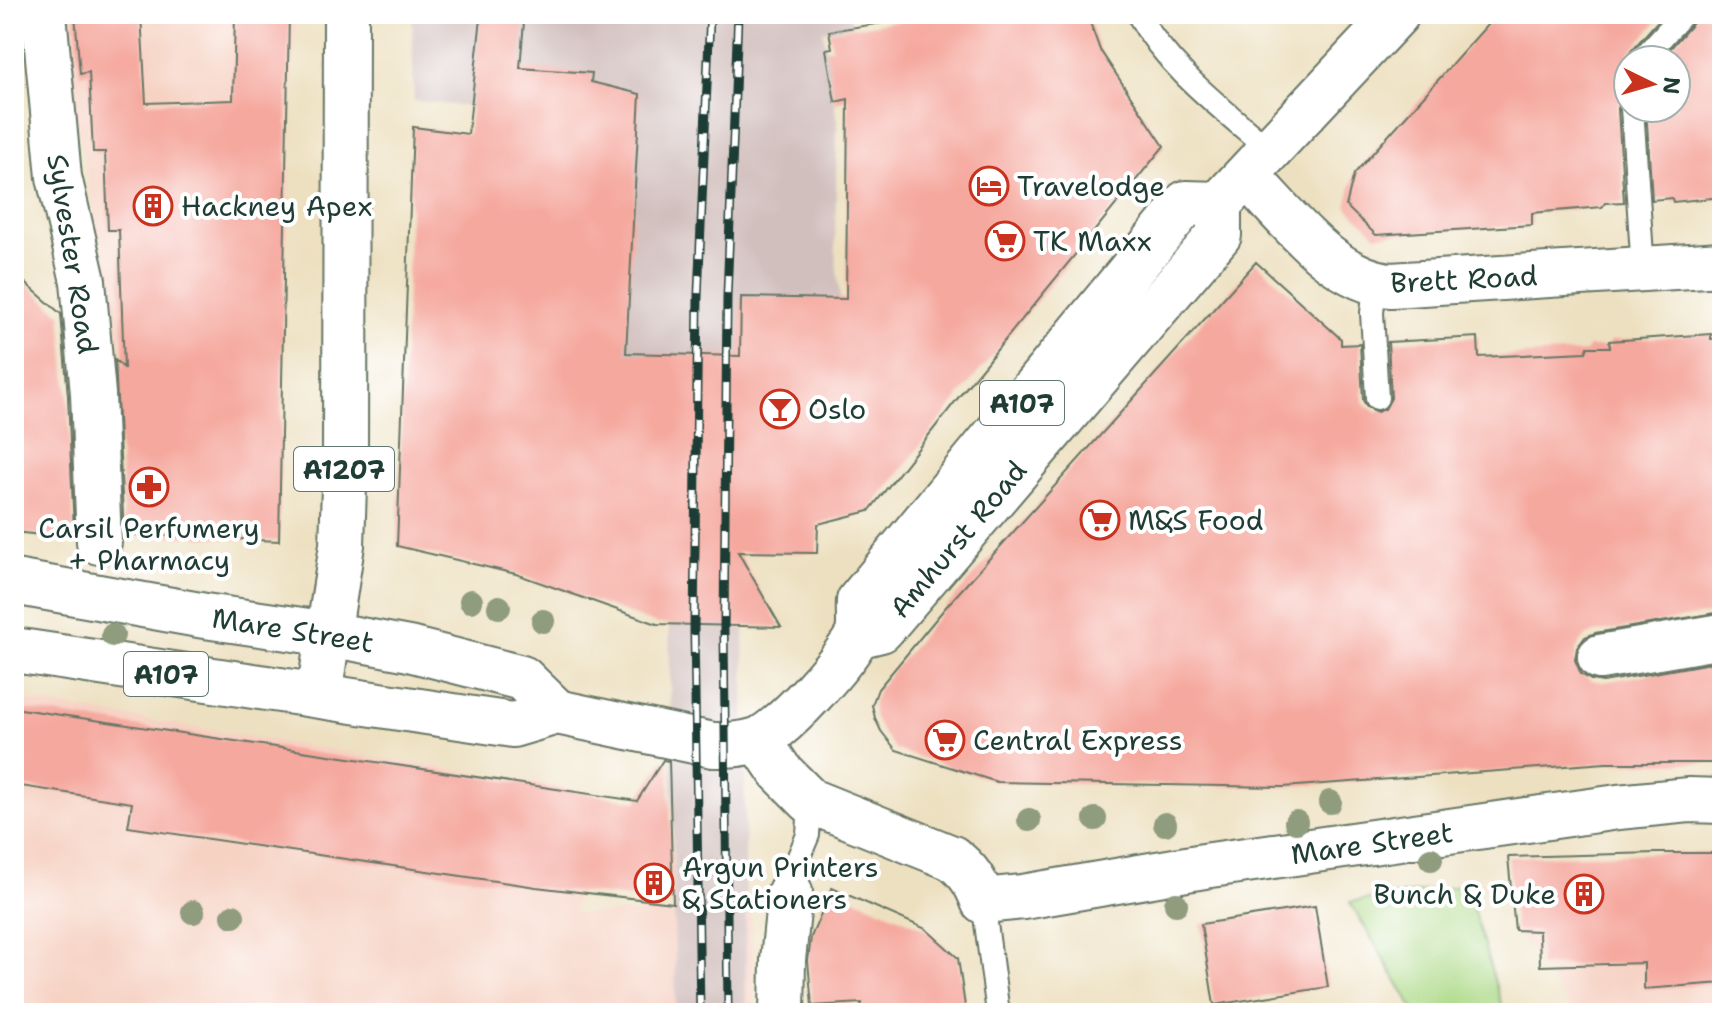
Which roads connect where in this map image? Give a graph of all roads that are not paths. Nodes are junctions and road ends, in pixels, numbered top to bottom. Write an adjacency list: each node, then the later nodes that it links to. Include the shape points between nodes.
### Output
1 (44, 14): 13 (main road, Sylvester Road, via 59,177 83,281)
2 (346, 14): 15 (main road, A1207, via 342,545)
3 (1138, 14): 8 (lane)
4 (1397, 14): 8 (main road)
5 (1683, 14): 6 (lane)
6 (1656, 44)
7 (1633, 124): 10 (lane)
8 (1246, 177): 11 (main road, Brett Road, via 1335,264); 21 (main road, Amhurst Road / A107, via 1219,235 881,630 857,636 806,699)
9 (1722, 264): 10 (main road, Brett Road)
10 (1643, 270): 11 (main road, Brett Road)
11 (1375, 284): 12 (lane)
12 (1377, 398)
13 (99, 542)
14 (14, 582): 15 (main road, Mare Street / A107)
15 (329, 634): 19 (main road, A1207); 20 (main road, Mare Street / A107, via 522,678)
16 (1722, 636): 18 (main road)
17 (14, 650): 19 (main road, A107)
18 (1600, 657)
19 (319, 695): 20 (main road, A107, via 513,725)
20 (557, 712): 21 (main road, A107, via 713,745)
21 (759, 740): 22 (main road)
22 (810, 801): 24 (lane, via 808,835); 25 (main road, via 952,858 977,885)
23 (1722, 801): 25 (main road, Mare Street, via 1618,807)
24 (790, 892): 26 (main road)
25 (1003, 899): 27 (lane)
26 (782, 1013)
27 (998, 1013)

